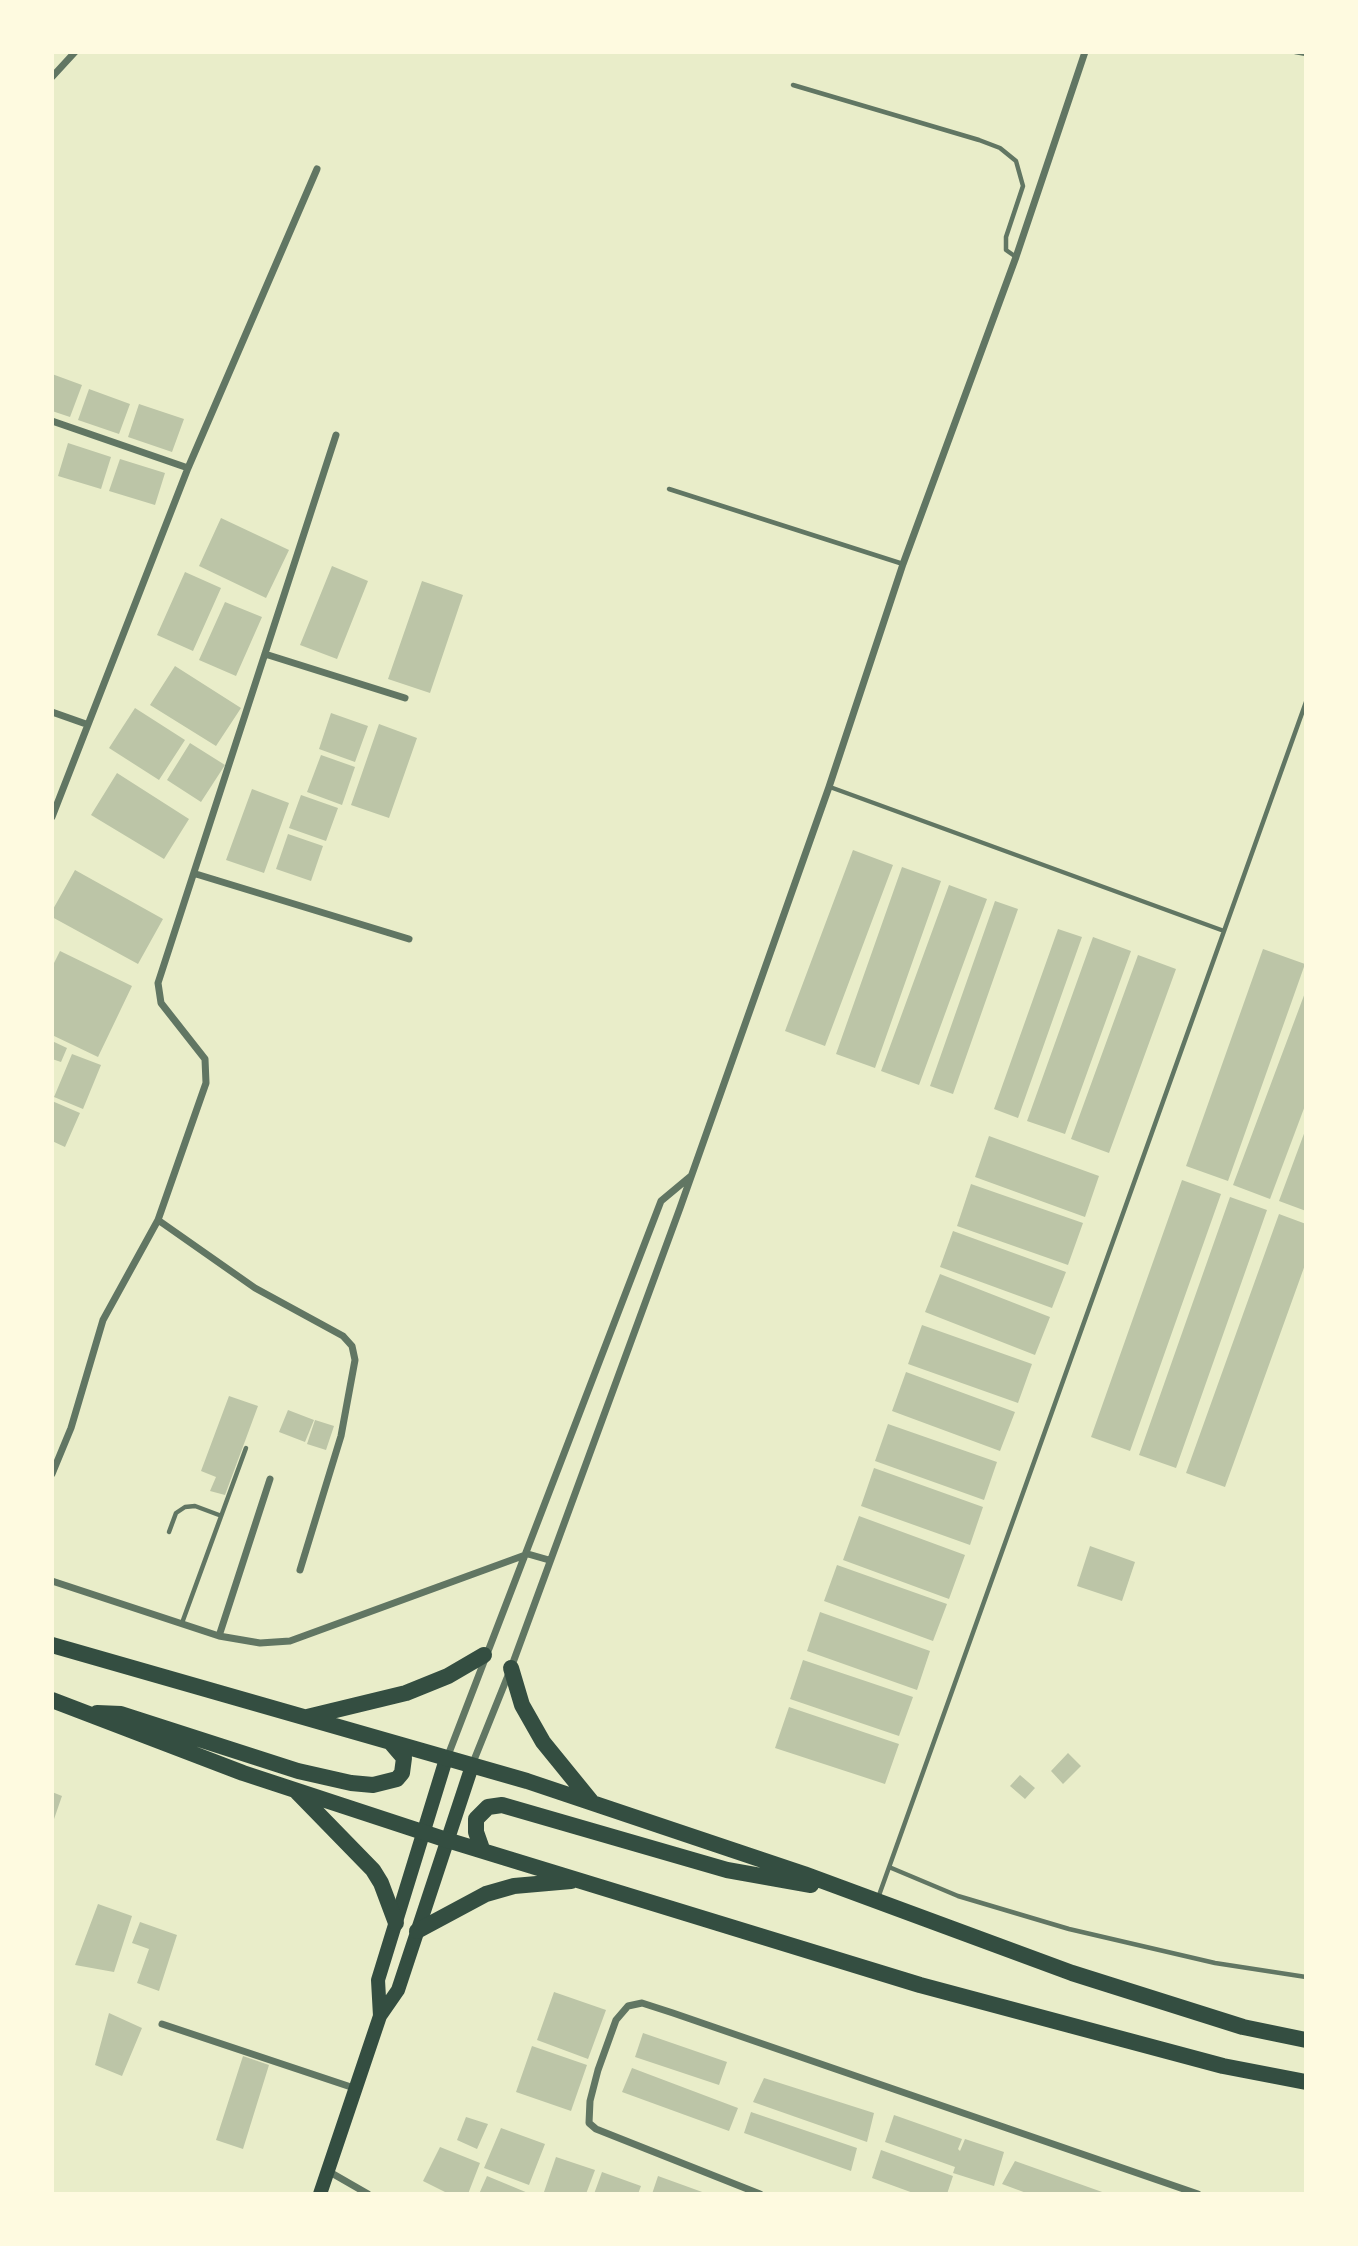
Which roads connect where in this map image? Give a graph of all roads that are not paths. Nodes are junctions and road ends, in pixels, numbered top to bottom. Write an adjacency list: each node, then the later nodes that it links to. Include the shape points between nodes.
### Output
1 (75, 52): 5 (street)
2 (1085, 52): 8 (street)
3 (1295, 52): 4 (lane)
4 (1306, 54)
5 (52, 78)
6 (793, 85): 8 (lane, via 1000,148 1016,161 1023,186 1006,237 1006,250)
7 (317, 169): 11 (street)
8 (1016, 257): 13 (street)
9 (52, 421): 11 (street)
10 (336, 436): 14 (street)
11 (188, 468): 18 (street)
12 (669, 489): 13 (lane)
13 (903, 564): 19 (street)
14 (265, 654): 15 (street); 21 (street)
15 (405, 698)
16 (1306, 702): 22 (lane)
17 (52, 712): 18 (street)
18 (86, 724): 20 (street)
19 (829, 787): 22 (lane); 24 (street)
20 (52, 817)
21 (196, 874): 23 (street); 25 (street, via 158,983 161,1003 205,1059 206,1083)
22 (1224, 931): 51 (lane)
23 (410, 939)
24 (691, 1175): 31 (street, via 661,1201); 32 (street)
25 (158, 1220): 27 (street, via 103,1320); 33 (street, via 255,1288 343,1336 352,1346 355,1360 341,1436)
26 (246, 1448): 29 (lane)
27 (52, 1474)
28 (270, 1479): 36 (street)
29 (219, 1516): 30 (lane, via 195,1506 185,1507 176,1513); 35 (lane)
30 (169, 1532)
31 (528, 1553): 32 (street); 36 (street, via 290,1641 260,1643); 38 (street)
32 (549, 1560): 39 (street)
33 (300, 1570)
34 (52, 1581): 35 (street)
35 (182, 1624): 36 (street)
36 (219, 1636)
37 (52, 1645): 42 (highway)
38 (484, 1655): 42 (highway, via 406,1693); 44 (street)
39 (511, 1668): 45 (street); 47 (highway, via 522,1705 543,1742)
40 (52, 1700): 41 (highway)
41 (85, 1713): 43 (highway, via 121,1714 298,1771 351,1783 373,1785 397,1779 404,1758); 46 (highway)
42 (301, 1718): 43 (highway)
43 (392, 1744): 44 (highway)
44 (446, 1759): 45 (highway); 48 (main road)
45 (472, 1766): 47 (highway); 49 (main road)
46 (295, 1790): 48 (highway); 55 (highway, via 373,1870)
47 (593, 1803): 53 (highway)
48 (424, 1832): 49 (highway); 55 (main road)
49 (447, 1840): 50 (highway); 56 (main road)
50 (482, 1849): 52 (highway); 53 (highway, via 476,1819 488,1807 502,1805 727,1870)
51 (889, 1867): 54 (lane); 57 (lane, via 958,1896 1069,1929 1215,1963)
52 (580, 1880): 56 (highway, via 514,1886 486,1894); 61 (highway, via 1087,2032)
53 (855, 1892): 54 (highway)
54 (877, 1901): 60 (highway, via 1072,1973 1243,2027)
55 (396, 1923): 58 (main road, via 378,1980)
56 (417, 1931): 58 (main road, via 398,1990)
57 (1306, 1977)
58 (380, 2016): 62 (main road)
59 (162, 2024): 62 (street)
60 (1306, 2040)
61 (1306, 2082)
62 (354, 2088): 63 (main road)
63 (327, 2171): 64 (main road); 65 (street)
64 (320, 2193)
65 (368, 2193)
66 (760, 2193): 67 (street, via 589,2123 598,2070 616,2020 628,2006 642,2003)
67 (1198, 2193)

